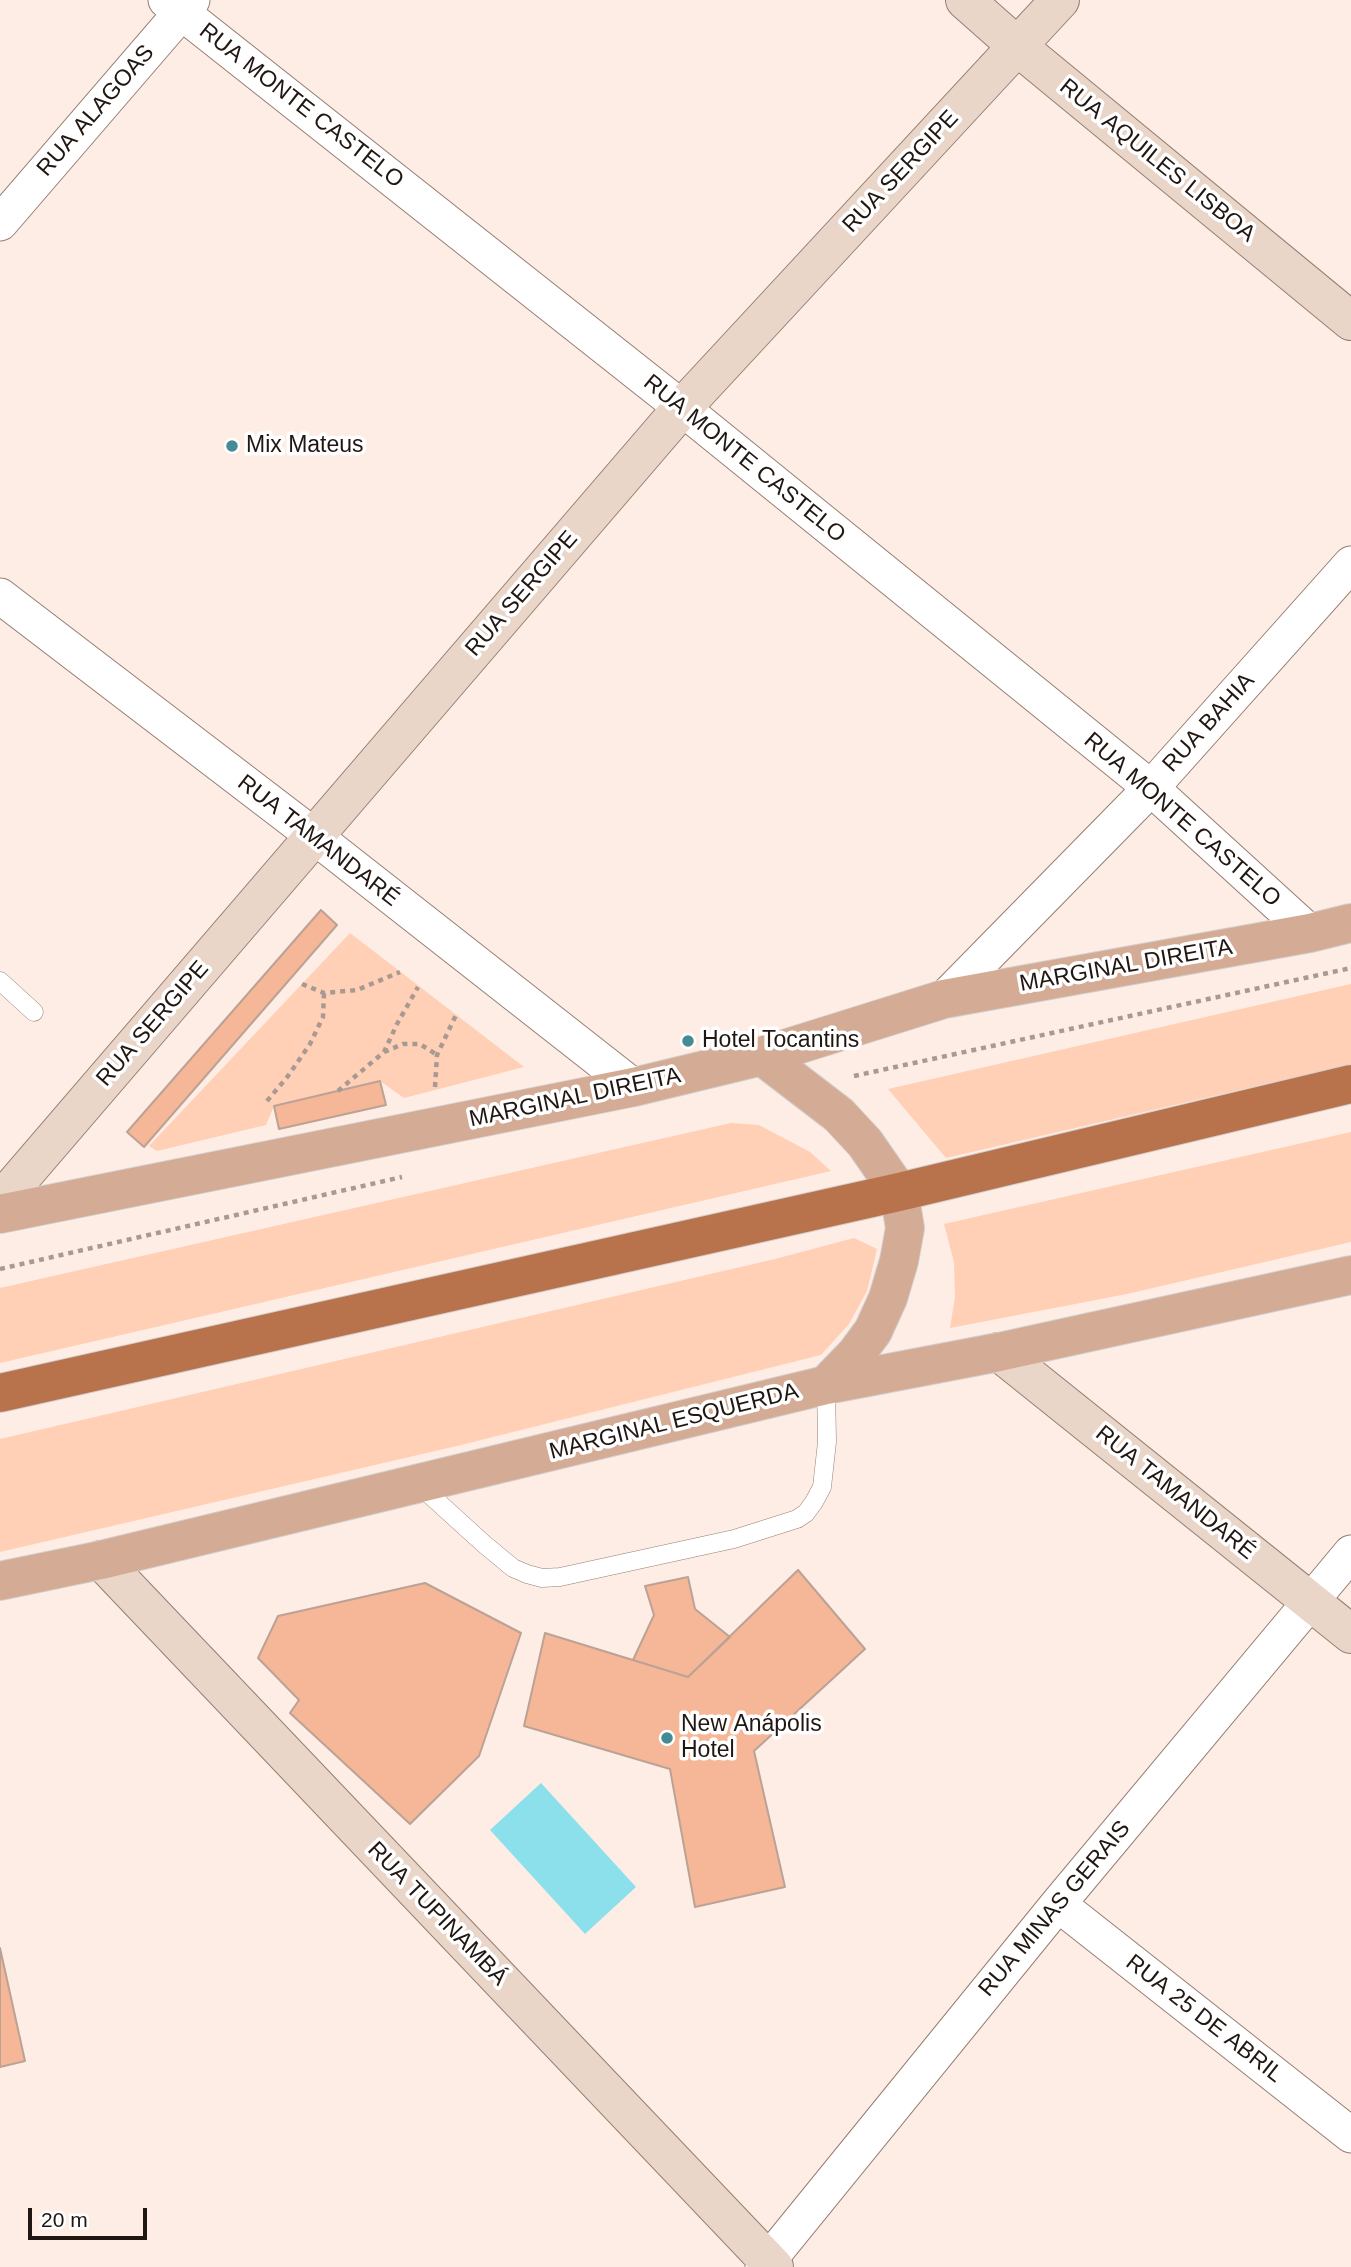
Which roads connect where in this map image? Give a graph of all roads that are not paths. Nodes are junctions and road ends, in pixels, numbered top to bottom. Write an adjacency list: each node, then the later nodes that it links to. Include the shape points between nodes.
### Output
1 (965, 0): 4 (street, RUA AQUILES LISBOA)
2 (1060, 0): 4 (street, RUA SERGIPE)
3 (180, 4): 5 (street, RUA ALAGOAS); 7 (street, RUA MONTE CASTELO)
4 (1017, 46): 6 (street, RUA AQUILES LISBOA); 7 (street, RUA SERGIPE)
5 (0, 223)
6 (1351, 321)
7 (682, 408): 10 (street, RUA MONTE CASTELO); 11 (street, RUA SERGIPE)
8 (1351, 564): 10 (street, RUA BAHIA)
9 (0, 596): 11 (street, RUA TAMANDARÉ)
10 (1151, 788): 13 (street, RUA MONTE CASTELO); 15 (street, RUA BAHIA)
11 (314, 836): 19 (street, RUA TAMANDARÉ); 21 (street, RUA SERGIPE)
12 (1351, 923): 13 (main road, MARGINAL DIREITA)
13 (1310, 933): 15 (main road, MARGINAL DIREITA)
14 (0, 981): 16 (lane)
15 (944, 999): 17 (main road, MARGINAL DIREITA)
16 (34, 1012)
17 (762, 1056): 19 (main road, MARGINAL DIREITA); 20 (main road, via 839,1115)
18 (1351, 1084): 20 (highway)
19 (634, 1087): 22 (main road, MARGINAL DIREITA)
20 (899, 1192): 25 (main road, via 905,1228 888,1298 873,1331); 26 (highway)
21 (0, 1202)
22 (0, 1214)
23 (1351, 1275): 24 (main road, MARGINAL ESQUERDA)
24 (999, 1352): 25 (main road, MARGINAL ESQUERDA); 31 (street, RUA TAMANDARÉ)
25 (825, 1385): 27 (main road, MARGINAL ESQUERDA); 27 (lane, via 827,1442 822,1487 814,1502 797,1519 734,1539 542,1578 513,1567)
26 (0, 1393)
27 (418, 1483): 29 (main road, MARGINAL ESQUERDA)
28 (1351, 1553): 31 (street, RUA MINAS GERAIS)
29 (101, 1560): 30 (main road, MARGINAL ESQUERDA); 35 (street, RUA TUPINAMBÁ)
30 (0, 1581)
31 (1311, 1603): 32 (street, RUA TAMANDARÉ); 33 (street, RUA MINAS GERAIS)
32 (1351, 1634)
33 (1058, 1903): 34 (street, RUA 25 DE ABRIL); 35 (street, RUA MINAS GERAIS)
34 (1351, 2135)
35 (768, 2265)

